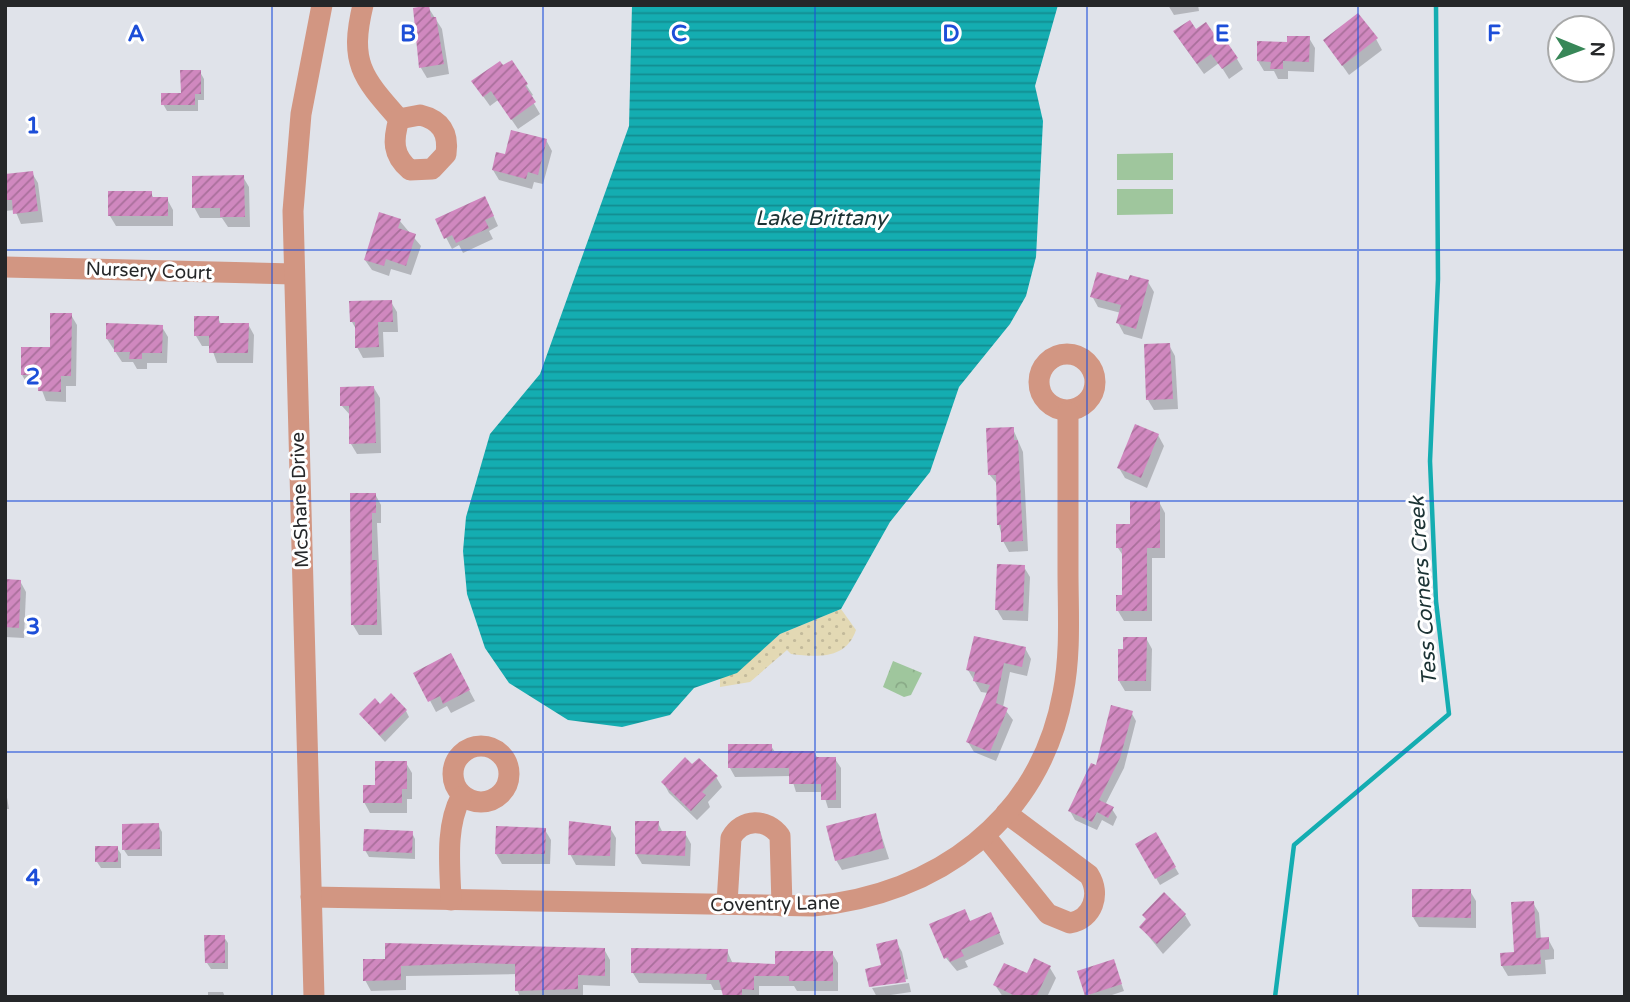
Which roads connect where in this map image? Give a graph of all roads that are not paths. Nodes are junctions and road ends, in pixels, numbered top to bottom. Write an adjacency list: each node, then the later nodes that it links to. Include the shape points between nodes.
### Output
1 (322, 5): 5 (street, McShane Drive, via 297,149)
2 (363, 5): 3 (street, via 356,43 360,71)
3 (399, 119)
4 (5, 267): 5 (street, Nursery Court)
5 (293, 275): 10 (street, McShane Drive)
6 (1069, 412): 8 (street, Coventry Lane, via 1064,691 1037,769)
7 (461, 797): 11 (street, via 451,835)
8 (1006, 813): 9 (street, Coventry Lane); 9 (street, via 1089,875 1094,900 1085,916 1070,923 1048,914)
9 (986, 837): 13 (street, Coventry Lane, via 932,873 888,892 838,903)
10 (311, 897): 11 (street, Coventry Lane); 14 (street, McShane Drive)
11 (450, 900): 12 (street, Coventry Lane)
12 (727, 903): 13 (street, Coventry Lane); 13 (street, via 731,838 745,823 756,822 780,836)
13 (782, 905)
14 (314, 997)

